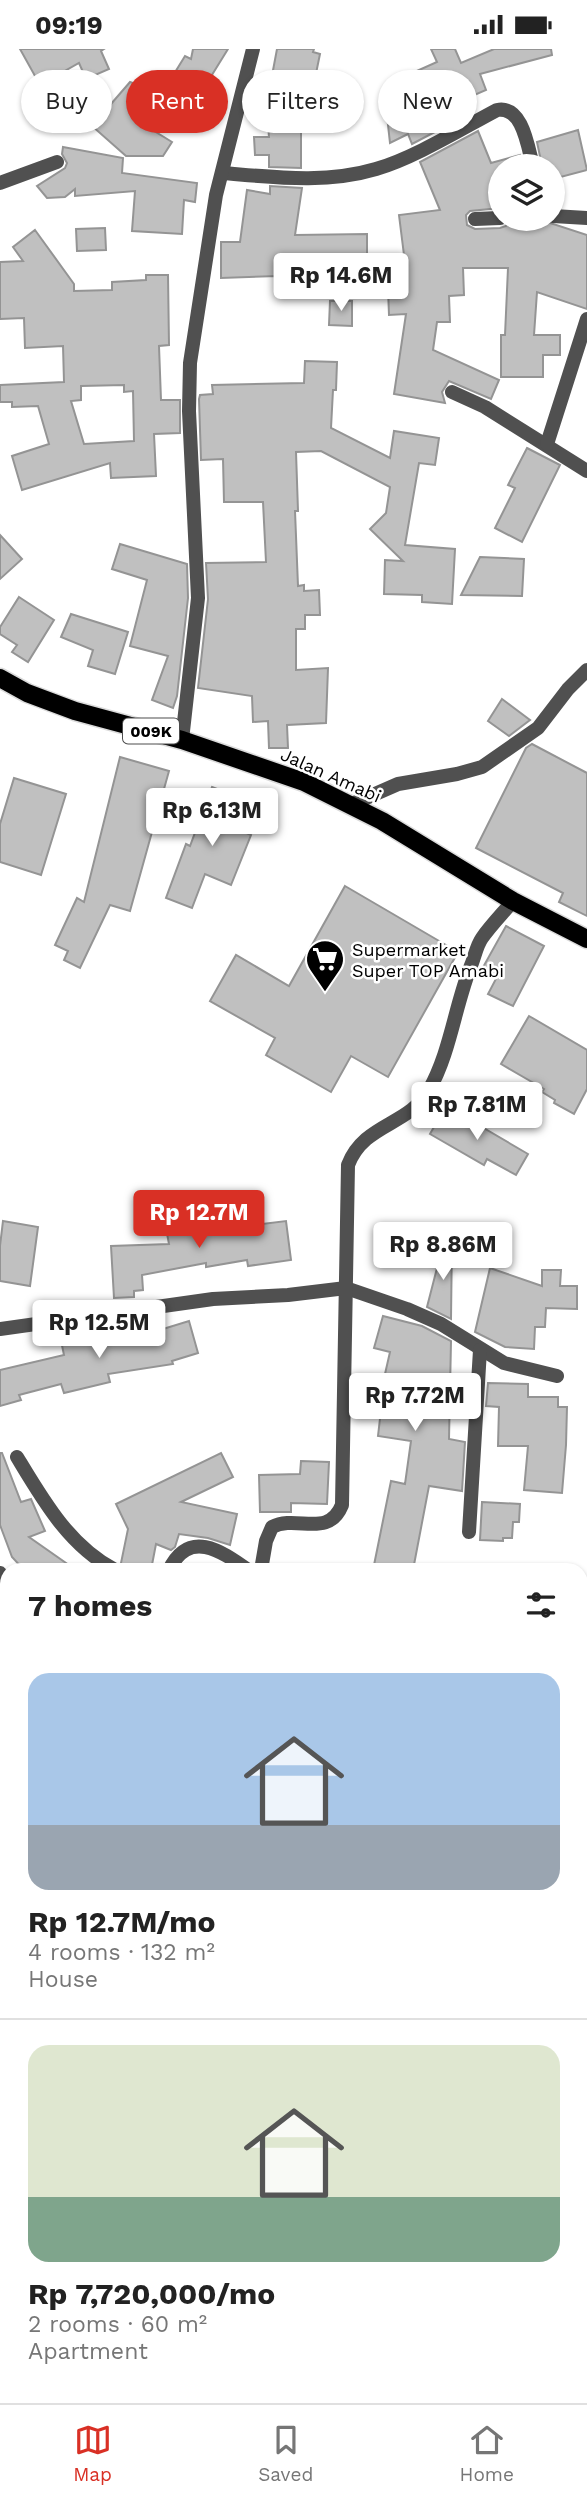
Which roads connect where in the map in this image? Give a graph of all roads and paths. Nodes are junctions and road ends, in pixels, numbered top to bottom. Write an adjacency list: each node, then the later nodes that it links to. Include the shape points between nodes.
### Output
1 (253, 49): 4 (street)
2 (529, 154): 4 (street, via 521,125 504,109 393,163 360,173 328,178)
3 (57, 162): 5 (street)
4 (222, 173): 16 (street, via 190,363 188,411 198,598)
5 (0, 183)
6 (565, 217): 8 (street)
7 (488, 218): 9 (street)
8 (587, 218)
9 (475, 219)
10 (587, 319): 12 (street)
11 (452, 392): 12 (street)
12 (547, 444): 13 (street)
13 (587, 471)
14 (587, 670): 17 (street, via 537,728 482,767 398,784)
15 (0, 678): 16 (main road, Jalan Amabi / 009K, via 75,711)
16 (182, 740): 17 (main road, Jalan Amabi / 009K, via 304,782)
17 (350, 805): 18 (main road, Jalan Amabi / 009K)
18 (513, 901): 19 (main road, Jalan Amabi / 009K); 20 (street, via 481,939 428,1092 412,1110 376,1131 353,1152 348,1165)
19 (587, 939)
20 (346, 1288): 21 (street, via 213,1299); 22 (street, via 441,1324); 29 (street, via 342,1505 331,1521 322,1524 272,1527)
21 (0, 1329)
22 (480, 1349): 23 (street, via 504,1363); 25 (street)
23 (557, 1376)
24 (17, 1457): 26 (street, via 74,1539)
25 (468, 1532)
26 (102, 1563)
27 (173, 1563): 28 (street, via 180,1552 199,1546 224,1553)
28 (238, 1563)
29 (262, 1563)

